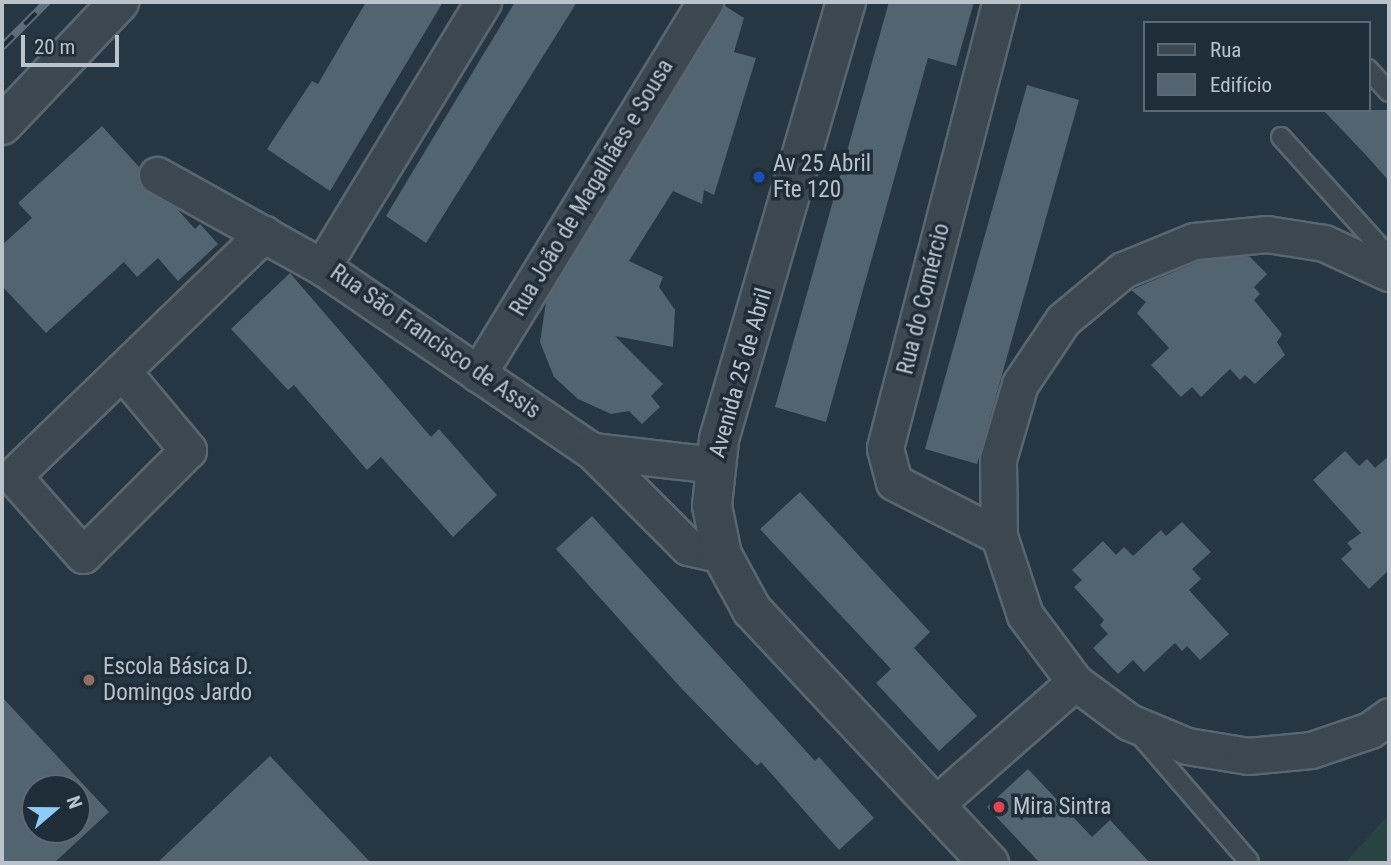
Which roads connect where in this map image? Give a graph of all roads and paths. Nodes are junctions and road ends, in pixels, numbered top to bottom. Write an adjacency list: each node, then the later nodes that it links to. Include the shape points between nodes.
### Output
1 (119, 2): 8 (street)
2 (483, 2): 13 (street, Rua São Francisco de Assis)
3 (705, 2): 16 (street, Rua João de Magalhães e Sousa)
4 (846, 2): 18 (street, Avenida 25 de Abril)
5 (1000, 2): 19 (street, Rua do Comércio, via 885,448 894,482)
6 (1370, 71): 7 (lane)
7 (1389, 92)
8 (2, 125)
9 (1281, 137): 12 (lane)
10 (157, 175): 11 (street)
11 (264, 234): 13 (street); 15 (street)
12 (1389, 257)
13 (322, 267): 16 (street, Rua São Francisco de Assis)
14 (1389, 273): 19 (street, via 1324,243 1267,234 1194,241 1123,270 1063,320 1020,384 998,459)
15 (122, 371): 15 (street, via 13,476 82,555 188,450)
16 (478, 374): 17 (street, Rua São Francisco de Assis)
17 (592, 451): 18 (street, Rua São Francisco de Assis); 20 (street, Rua São Francisco de Assis, via 688,547)
18 (714, 465): 20 (street, Avenida 25 de Abril, via 712,506)
19 (999, 537): 21 (street, via 1026,615)
20 (722, 555): 24 (street, Avenida 25 de Abril, via 752,610)
21 (1075, 682): 23 (street); 24 (street)
22 (1389, 716): 23 (street, via 1370,730 1311,750 1248,756 1187,746)
23 (1129, 722): 25 (lane)
24 (936, 804): 26 (street, Avenida 25 de Abril)
25 (1249, 861)
26 (989, 863)

